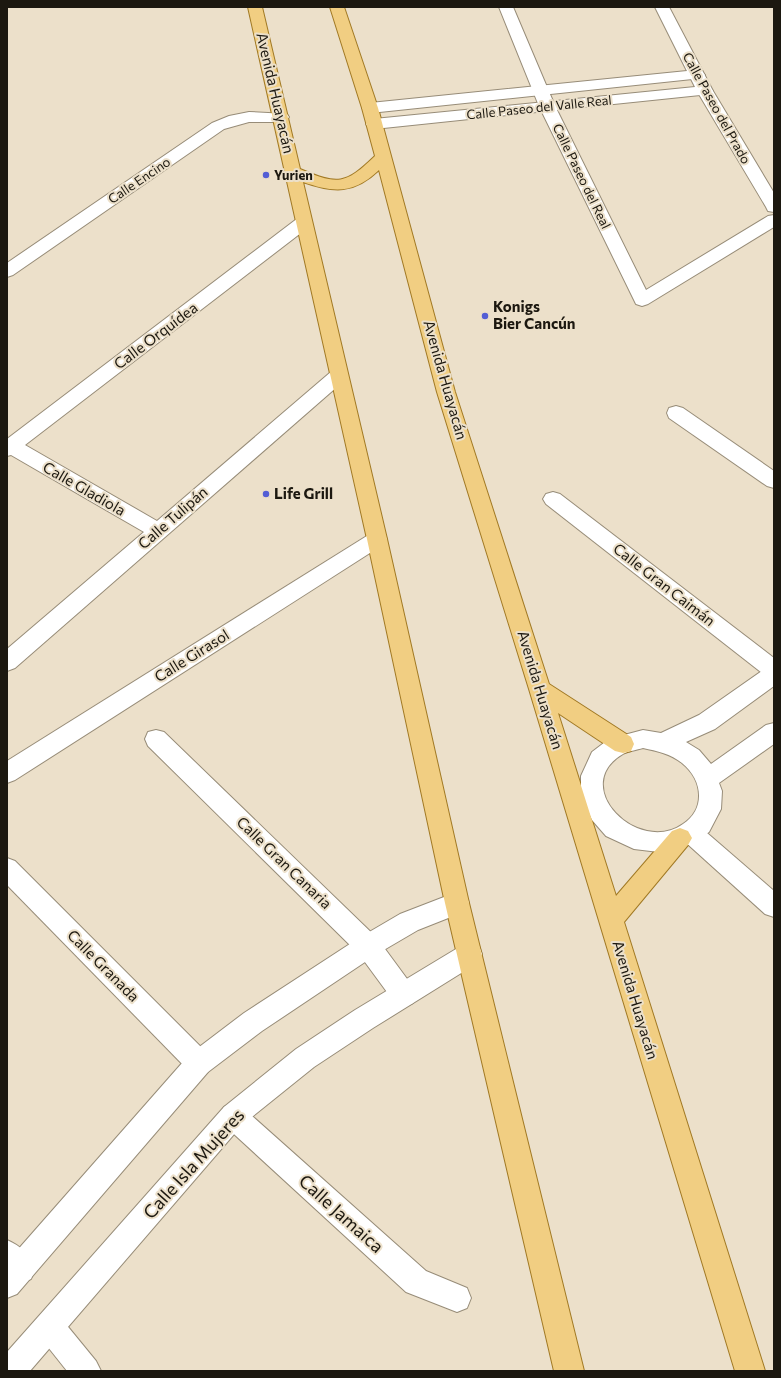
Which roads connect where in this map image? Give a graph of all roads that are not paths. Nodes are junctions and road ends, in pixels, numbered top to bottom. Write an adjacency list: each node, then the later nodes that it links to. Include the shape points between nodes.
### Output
1 (255, 7): 10 (main road, Avenida Huayacán)
2 (337, 7): 9 (main road, Avenida Huayacán)
3 (506, 7): 6 (street, Calle Paseo del Real)
4 (662, 7): 5 (street, Calle Paseo del Prado)
5 (697, 75): 6 (street, Calle Paseo del Valle Real); 7 (street, Calle Paseo del Prado)
6 (541, 90): 8 (street, Calle Paseo del Real); 9 (street, Calle Paseo del Valle Real)
7 (705, 91): 8 (street, Calle Paseo del Valle Real); 13 (street, Calle Paseo del Prado)
8 (547, 106): 9 (street, Calle Paseo del Valle Real); 14 (street, Calle Paseo del Real, via 642,300)
9 (372, 116): 11 (main road, Avenida Huayacán)
10 (281, 117): 12 (main road, Avenida Huayacán); 16 (street, Calle Encino, via 249,116 232,119 218,126)
11 (383, 157): 12 (main road, via 353,182 338,186 327,186); 27 (main road, Avenida Huayacán, via 446,392)
12 (293, 172): 15 (main road, Avenida Huayacán)
13 (774, 207)
14 (774, 220)
15 (304, 222): 17 (main road, Avenida Huayacán); 19 (street, Calle Orquídea)
16 (7, 271)
17 (339, 375): 22 (street, Calle Tulipán); 23 (main road, Avenida Huayacán)
18 (676, 413): 20 (street)
19 (9, 448): 22 (street, Calle Gladiola)
20 (774, 481)
21 (553, 499): 25 (street, Calle Gran Caimán)
22 (158, 531): 24 (street, Calle Tulipán)
23 (377, 540): 32 (street, Calle Girasol); 36 (main road, Avenida Huayacán)
24 (7, 662)
25 (774, 670)
26 (774, 674): 30 (street, via 707,722)
27 (540, 689): 31 (main road); 38 (main road, Avenida Huayacán)
28 (774, 732): 33 (street)
29 (156, 739): 39 (street, Calle Gran Canaria)
30 (665, 742): 31 (street, via 643,739); 33 (street, via 691,756)
31 (623, 744): 34 (street, via 609,750 598,761 592,774 594,803 602,817 618,831 638,840 659,842)
32 (7, 773)
33 (708, 778): 34 (street, via 712,793 710,808 703,822)
34 (686, 836): 37 (street); 38 (main road)
35 (7, 869): 42 (street, Calle Granada)
36 (457, 902): 39 (street, via 409,922); 40 (main road, Avenida Huayacán)
37 (774, 906)
38 (610, 921): 50 (main road, Avenida Huayacán)
39 (368, 946): 41 (street, Calle Gran Canaria); 42 (street, via 253,1022)
40 (470, 954): 41 (street, Calle Isla Mujeres); 49 (main road, Avenida Huayacán)
41 (404, 995): 43 (street, Calle Isla Mujeres, via 364,1018 305,1058)
42 (199, 1063): 44 (street)
43 (233, 1116): 45 (street, Calle Jamaica, via 416,1282); 46 (street, Calle Isla Mujeres)
44 (12, 1269)
45 (457, 1298)
46 (50, 1327): 47 (street, Calle Isla Mujeres); 48 (street)
47 (10, 1371)
48 (86, 1371)
49 (569, 1371)
50 (750, 1371)

